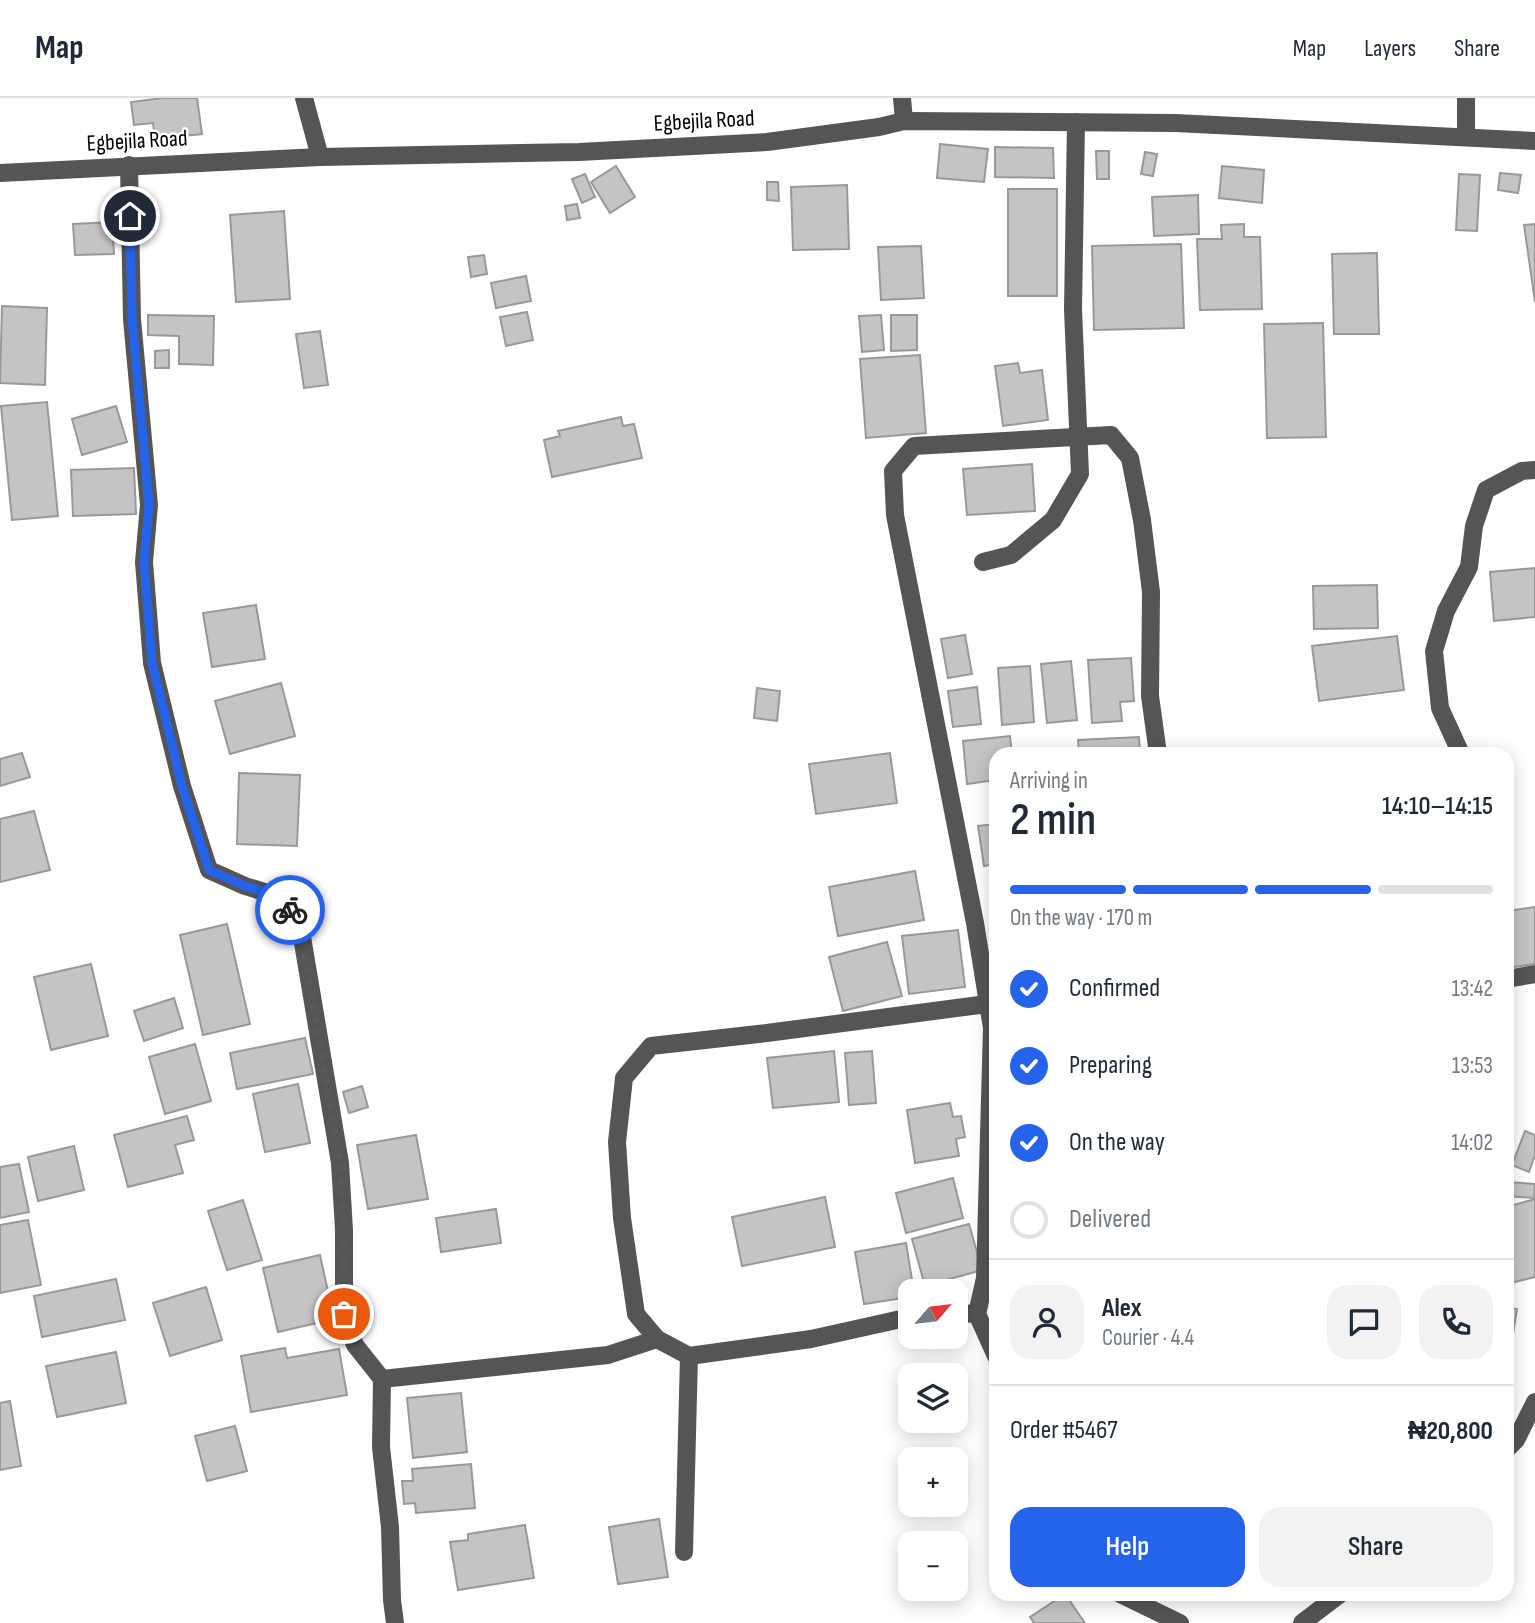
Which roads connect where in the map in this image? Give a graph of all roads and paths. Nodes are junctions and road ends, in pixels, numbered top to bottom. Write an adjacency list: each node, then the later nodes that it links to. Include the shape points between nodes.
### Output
1 (304, 98): 8 (street)
2 (902, 98): 4 (street)
3 (1466, 98): 6 (street)
4 (904, 121): 5 (street, Egbejila Road); 8 (street, Egbejila Road, via 767,142 579,152)
5 (1076, 122): 6 (street, Egbejila Road); 11 (street, via 1073,310)
6 (1466, 137): 7 (street, Egbejila Road)
7 (1535, 141)
8 (320, 157): 9 (street, Egbejila Road)
9 (129, 165): 10 (street, Egbejila Road); 27 (street, via 132,319 149,505 144,562 152,663 182,786 209,870 284,898 301,931 340,1163 344,1314 355,1345)
10 (0, 173)
11 (1078, 436): 13 (street, via 1080,474 1053,520 1012,555); 14 (street, via 1111,435 1130,458 1151,592 1150,696); 18 (street, via 914,446 893,471 895,516)
12 (1535, 470): 15 (street, via 1522,471 1486,490 1474,526 1469,567 1446,611 1434,651 1440,708)
13 (983, 562)
14 (1156, 747)
15 (1458, 747)
16 (1535, 974): 17 (street)
17 (1514, 978)
18 (987, 1004): 19 (street); 24 (street, via 650,1046 624,1078 617,1142 636,1314)
19 (989, 1014)
20 (989, 1071): 22 (street, via 988,1226 985,1278)
21 (968, 1314): 22 (street)
22 (976, 1314): 25 (street)
23 (898, 1320): 26 (street, via 811,1339)
24 (657, 1339): 26 (street); 27 (street, via 608,1355)
25 (989, 1341)
26 (689, 1356): 30 (street)
27 (382, 1379): 33 (street, via 381,1447)
28 (1535, 1402): 29 (street)
29 (1514, 1442)
30 (684, 1552)
31 (1134, 1601): 34 (street)
32 (1331, 1601): 35 (street)
33 (395, 1623)
34 (1180, 1623)
35 (1302, 1623)

